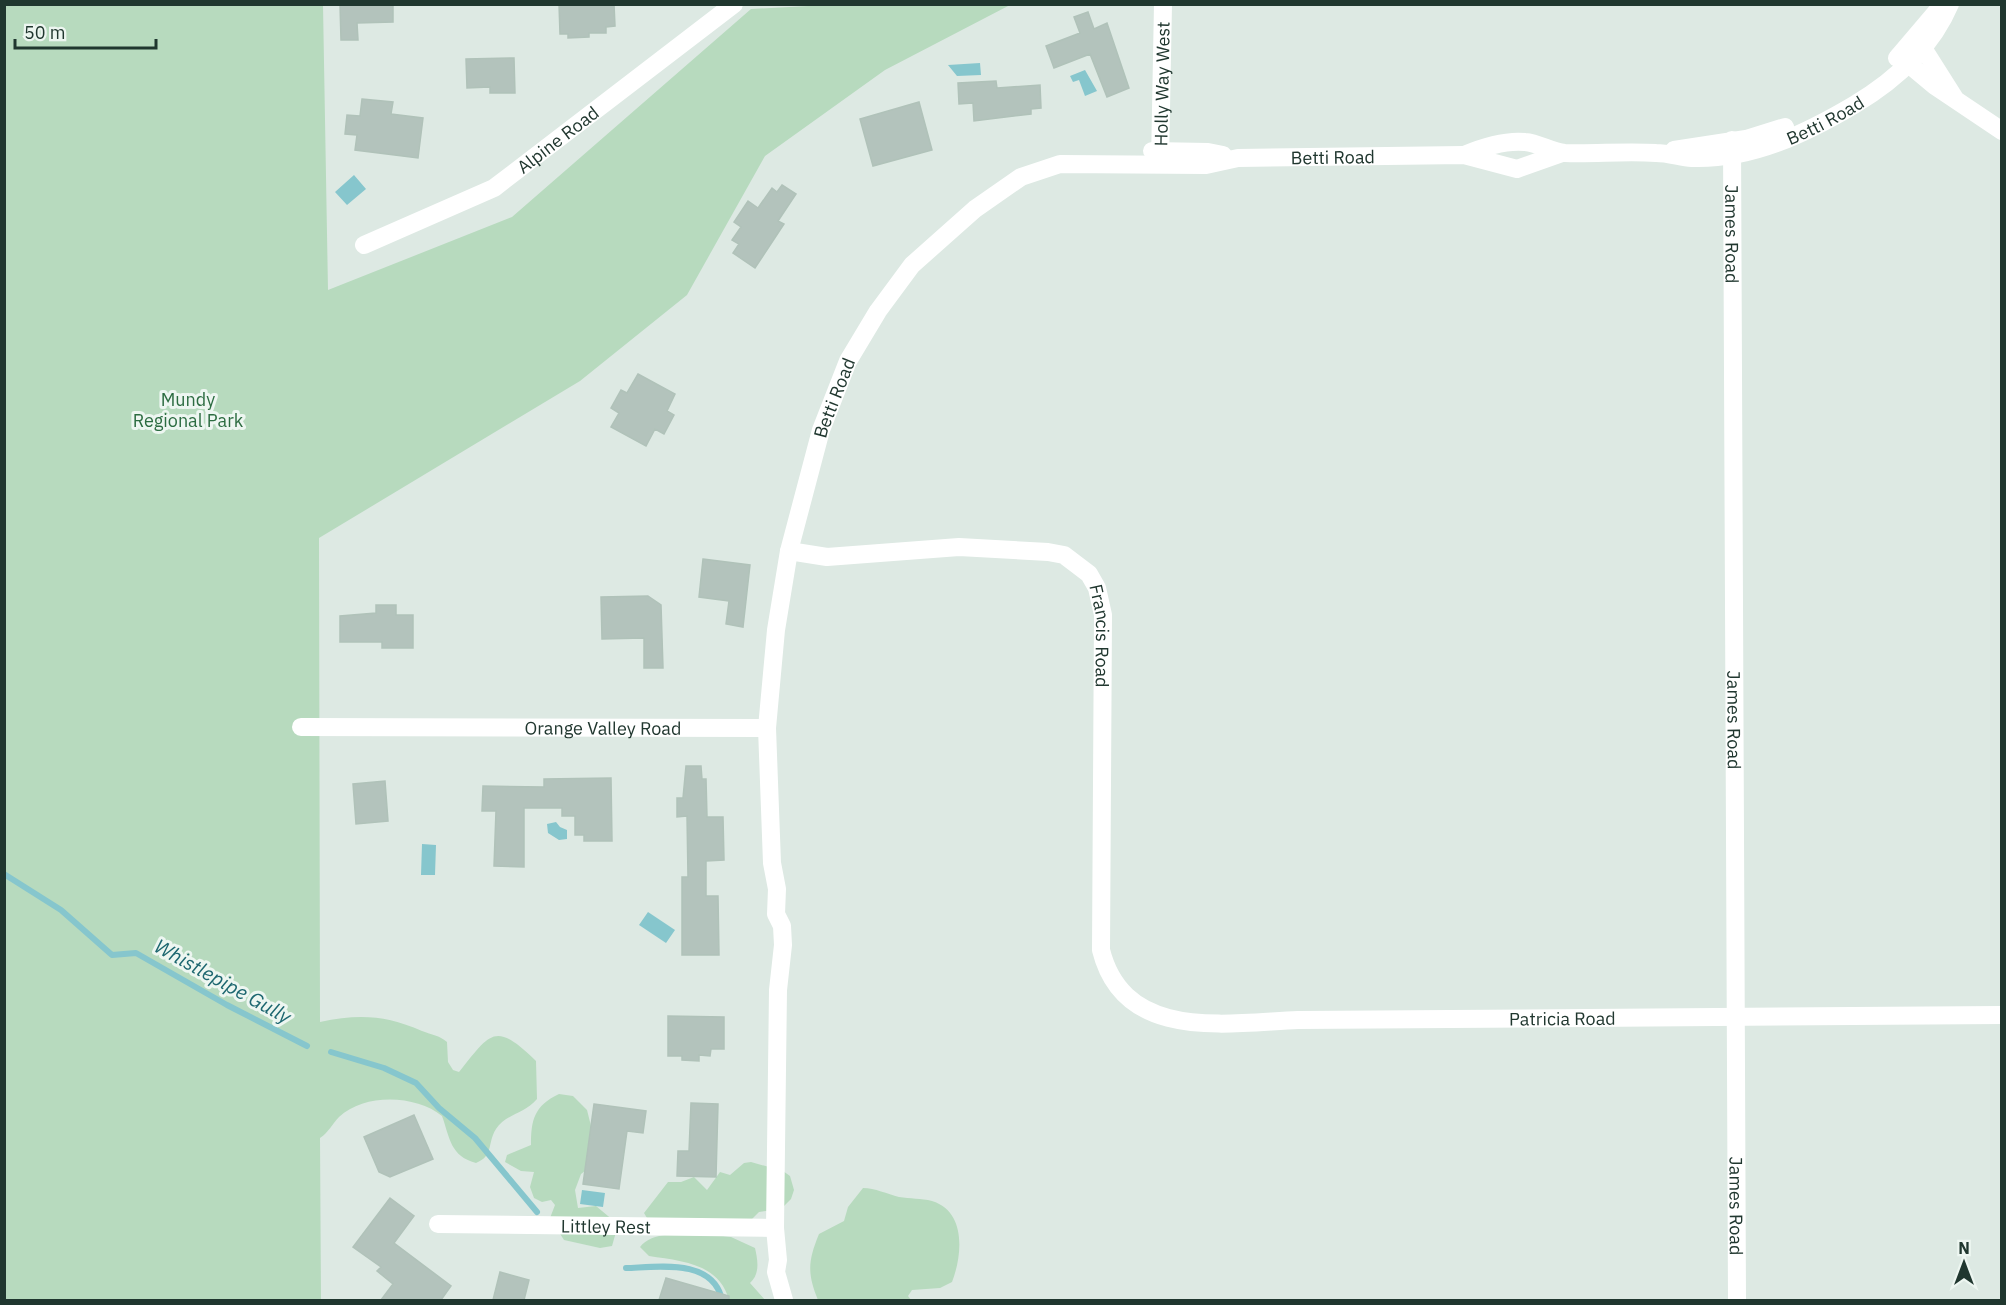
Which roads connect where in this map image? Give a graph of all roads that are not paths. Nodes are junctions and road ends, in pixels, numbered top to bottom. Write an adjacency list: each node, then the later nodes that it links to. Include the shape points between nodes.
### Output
1 (734, 4): 13 (street, Alpine Road, via 494,188)
2 (1163, 4): 12 (street, Holly Way West)
3 (1943, 4): 5 (street, Betti Road)
4 (1950, 4): 5 (street, Betti Road, via 1943,19)
5 (1918, 44): 6 (street, Betti Road); 7 (street)
6 (1904, 60): 7 (street); 9 (street, Betti Road, via 1889,82 1813,129 1756,151)
7 (1954, 97): 8 (street)
8 (2001, 131)
9 (1732, 147): 10 (street, Betti Road, via 1690,158 1658,153); 19 (street, James Road)
10 (1562, 153): 11 (street, Betti Road, via 1526,142 1490,144); 11 (street, Betti Road, via 1516,170)
11 (1464, 155): 12 (street, Betti Road, via 1238,158 1206,165)
12 (1160, 157): 14 (street, Betti Road, via 1060,164 1021,177 975,209 912,265 848,361 821,430)
13 (364, 245)
14 (789, 551): 16 (street, Betti Road, via 776,630); 17 (street, Francis Road, via 827,557 959,547 1032,550 1064,555 1089,574 1097,588 1103,615 1101,950 1111,976)
15 (301, 727): 16 (street, Orange Valley Road)
16 (767, 728): 21 (street, via 772,863 765,896 778,990)
17 (1129, 999): 19 (street, Patricia Road, via 1168,1019 1221,1024)
18 (2001, 1015): 19 (street, Patricia Road)
19 (1737, 1018): 24 (street, James Road)
20 (438, 1224): 21 (street, Littley Rest)
21 (775, 1236): 22 (street, via 767,1270); 23 (street, via 776,1272)
22 (772, 1300)
23 (784, 1300)
24 (1737, 1300)

